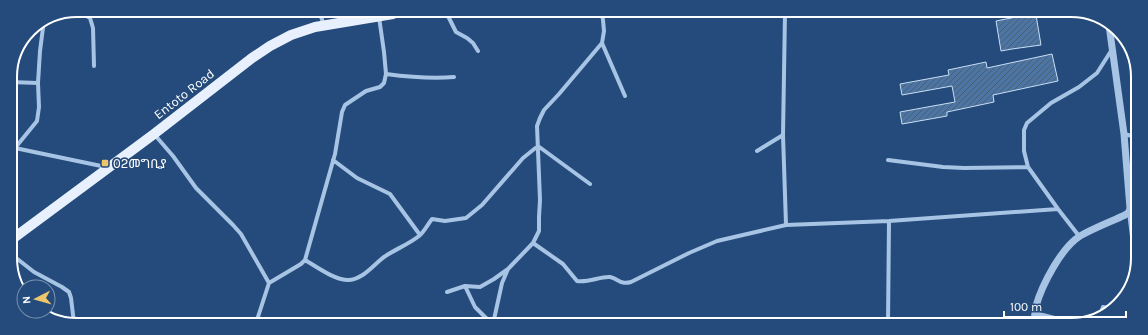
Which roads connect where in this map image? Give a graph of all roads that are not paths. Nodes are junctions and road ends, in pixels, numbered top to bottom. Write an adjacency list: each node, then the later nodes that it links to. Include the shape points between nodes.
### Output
1 (88, 17): 14 (street, via 93,28)
2 (321, 17): 8 (street)
3 (374, 17): 8 (main road, Entoto Road)
4 (379, 17): 15 (street)
5 (448, 17): 13 (street, via 456,32 473,43)
6 (602, 17): 11 (street)
7 (786, 17): 22 (street)
8 (324, 26): 20 (main road, Entoto Road, via 291,35 270,46)
9 (43, 28): 18 (street)
10 (1109, 31): 12 (street)
11 (602, 43): 19 (street); 25 (street, via 544,110 537,126)
12 (1112, 48): 21 (street); 30 (street, via 1097,73 1027,123 1024,130 1024,151)
13 (478, 51)
14 (94, 66)
15 (386, 74): 16 (street, via 422,78); 28 (street, via 380,87 366,91 345,106)
16 (454, 77)
17 (17, 82): 18 (street)
18 (38, 83): 24 (street, via 37,121)
19 (625, 96)
20 (154, 134): 31 (main road, Entoto Road); 45 (street, via 196,188 241,234)
21 (1124, 134): 23 (street); 34 (street, via 1131,204)
22 (782, 135): 27 (street); 36 (street)
23 (1131, 136)
24 (17, 144)
25 (538, 146): 32 (street); 38 (street, via 523,158 482,205 466,218 445,221 432,219); 41 (street, via 539,231)
26 (17, 149): 31 (street)
27 (757, 151)
28 (333, 160): 38 (street, via 357,178 390,194); 43 (street)
29 (888, 160): 30 (street, via 943,167)
30 (1028, 167): 33 (street)
31 (108, 168): 39 (main road, Entoto Road)
32 (590, 184)
33 (1058, 209): 35 (street); 40 (street)
34 (1129, 212): 37 (street); 40 (street)
35 (889, 221): 36 (street); 53 (street)
36 (786, 225): 41 (street, via 717,241 627,283 609,277 577,281 563,264)
37 (1131, 228)
38 (420, 235): 43 (street, via 354,279 347,280 330,274)
39 (17, 236)
40 (1080, 236): 48 (street, via 1056,263 1041,293)
41 (533, 243): 44 (street)
42 (17, 259): 49 (street, via 34,272 69,292)
43 (305, 260): 45 (street)
44 (508, 269): 46 (street, via 480,287); 52 (street, via 502,282)
45 (269, 283): 50 (street)
46 (465, 286): 47 (street); 51 (street, via 475,307)
47 (447, 292)
48 (1035, 313): 54 (street); 55 (street)
49 (73, 318)
50 (258, 318)
51 (486, 318)
52 (493, 318)
53 (888, 318)
54 (1035, 318)
55 (1055, 318)

